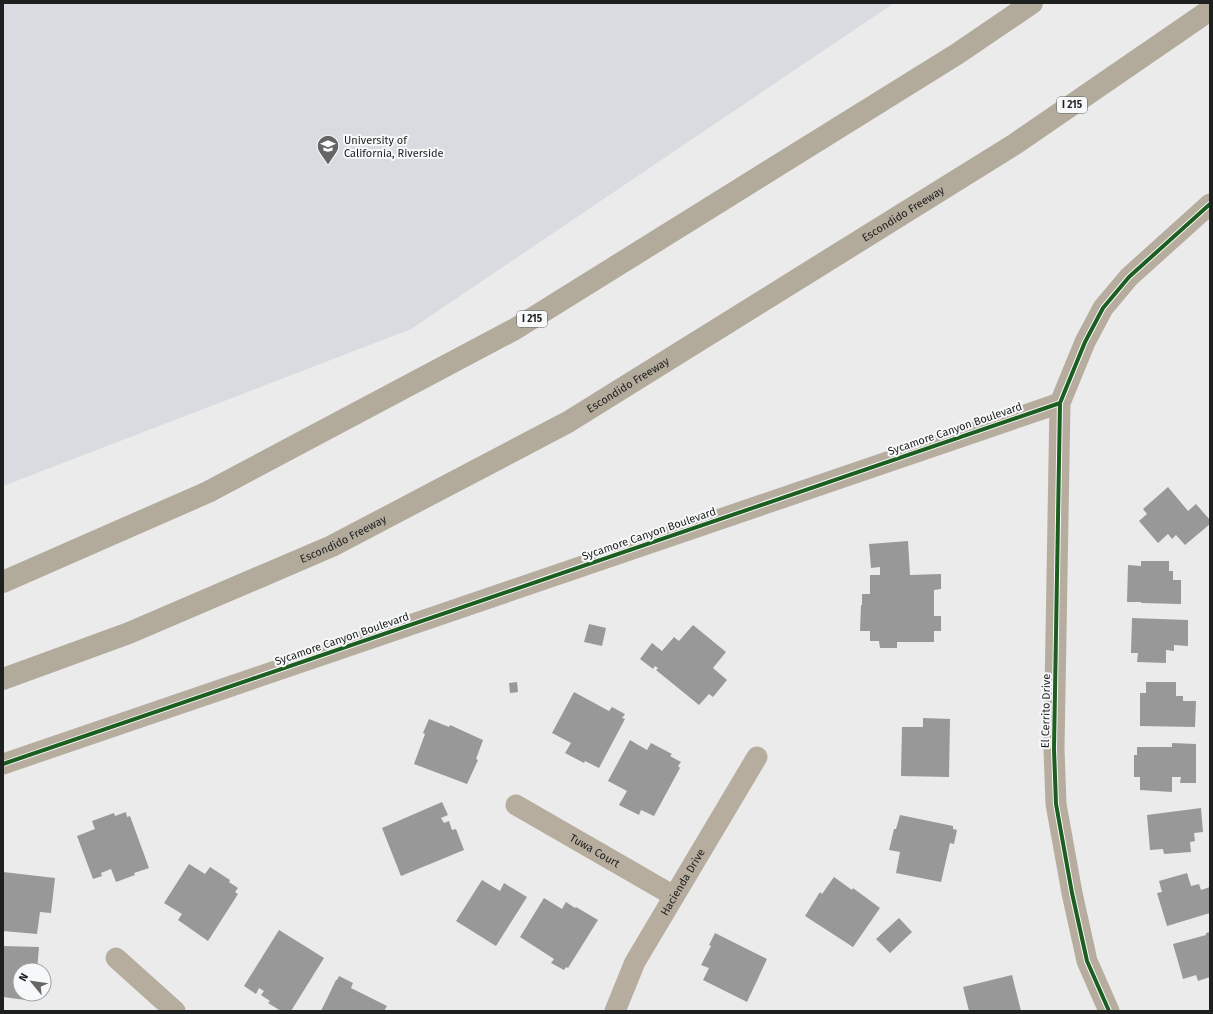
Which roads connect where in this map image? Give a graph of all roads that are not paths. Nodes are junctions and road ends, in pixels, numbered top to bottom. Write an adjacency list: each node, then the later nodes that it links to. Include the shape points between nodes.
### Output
1 (1032, 3): 5 (highway, I 215, via 957,54 515,329 208,492)
2 (1210, 10): 6 (highway, Escondido Freeway / I 215, via 1015,144 568,422 332,546 129,633)
3 (1210, 204): 4 (street, via 1129,277 1104,308 1085,342)
4 (1060, 403): 8 (street, Sycamore Canyon Boulevard); 14 (street, El Cerrito Drive, via 1054,749 1056,804 1087,961)
5 (3, 582)
6 (3, 679)
7 (757, 757): 10 (street, Hacienda Drive)
8 (3, 764)
9 (516, 805): 10 (street, Tuwa Court)
10 (674, 896): 13 (street, Hacienda Drive, via 635,962)
11 (116, 958): 12 (street)
12 (175, 1011)
13 (615, 1011)
14 (1109, 1011)

